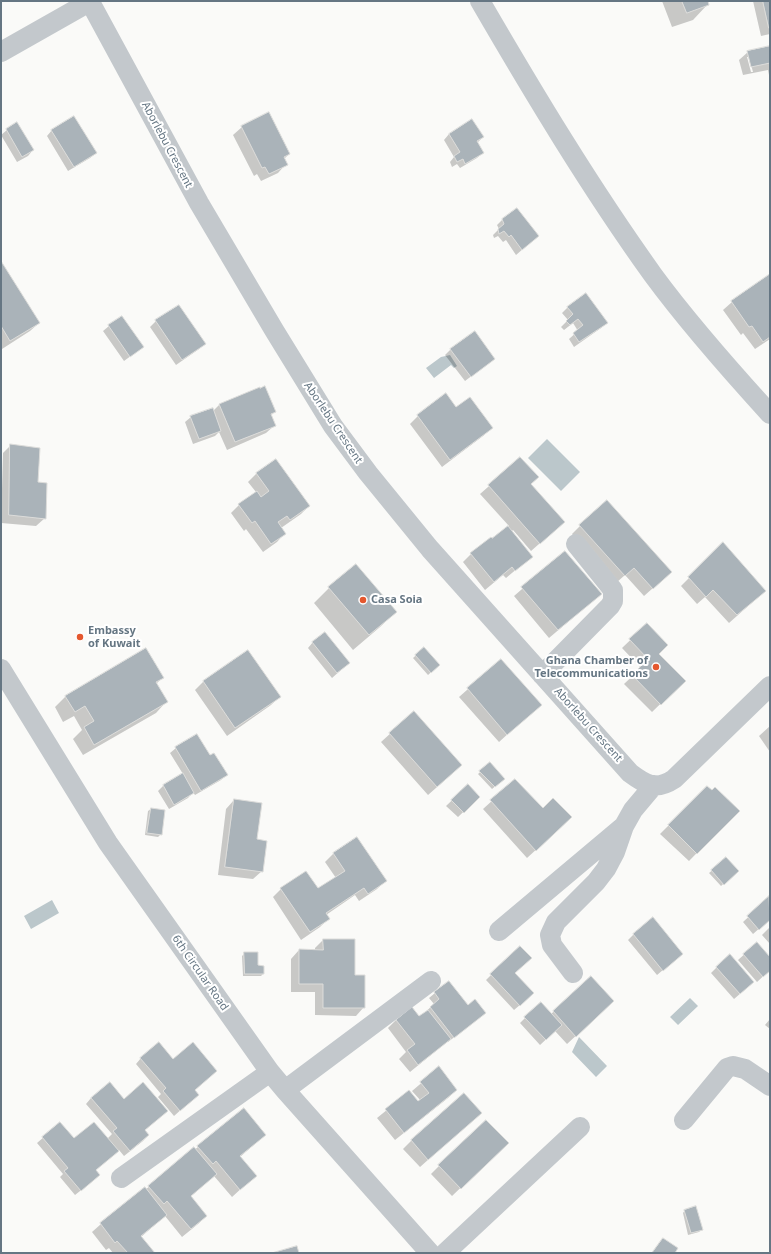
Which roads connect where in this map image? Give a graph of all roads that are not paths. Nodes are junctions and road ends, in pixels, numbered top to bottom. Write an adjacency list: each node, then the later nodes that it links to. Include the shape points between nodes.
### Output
1 (90, 1): 3 (street); 7 (street, Aborlebu Crescent, via 199,203 333,426 430,549)
2 (480, 1): 4 (street, via 601,201 654,276 724,364)
3 (1, 52)
4 (770, 414)
5 (576, 544): 7 (street, via 614,590 613,601)
6 (1, 669): 14 (street, 6th Circular Road, via 108,843)
7 (542, 674): 9 (street, Aborlebu Crescent, via 630,773 642,782)
8 (770, 686): 9 (street, via 674,780 665,785)
9 (654, 786): 10 (street)
10 (624, 826): 11 (street); 12 (street, via 606,869 556,922 550,935 552,945)
11 (499, 932)
12 (574, 973)
13 (431, 981): 16 (street)
14 (270, 1072): 16 (street, 6th Circular Road); 19 (street)
15 (770, 1086): 17 (street, via 745,1069 733,1066 728,1068)
16 (285, 1090): 20 (street, 6th Circular Road)
17 (684, 1120)
18 (580, 1127): 21 (street)
19 (121, 1178)
20 (430, 1253)
21 (445, 1253)

